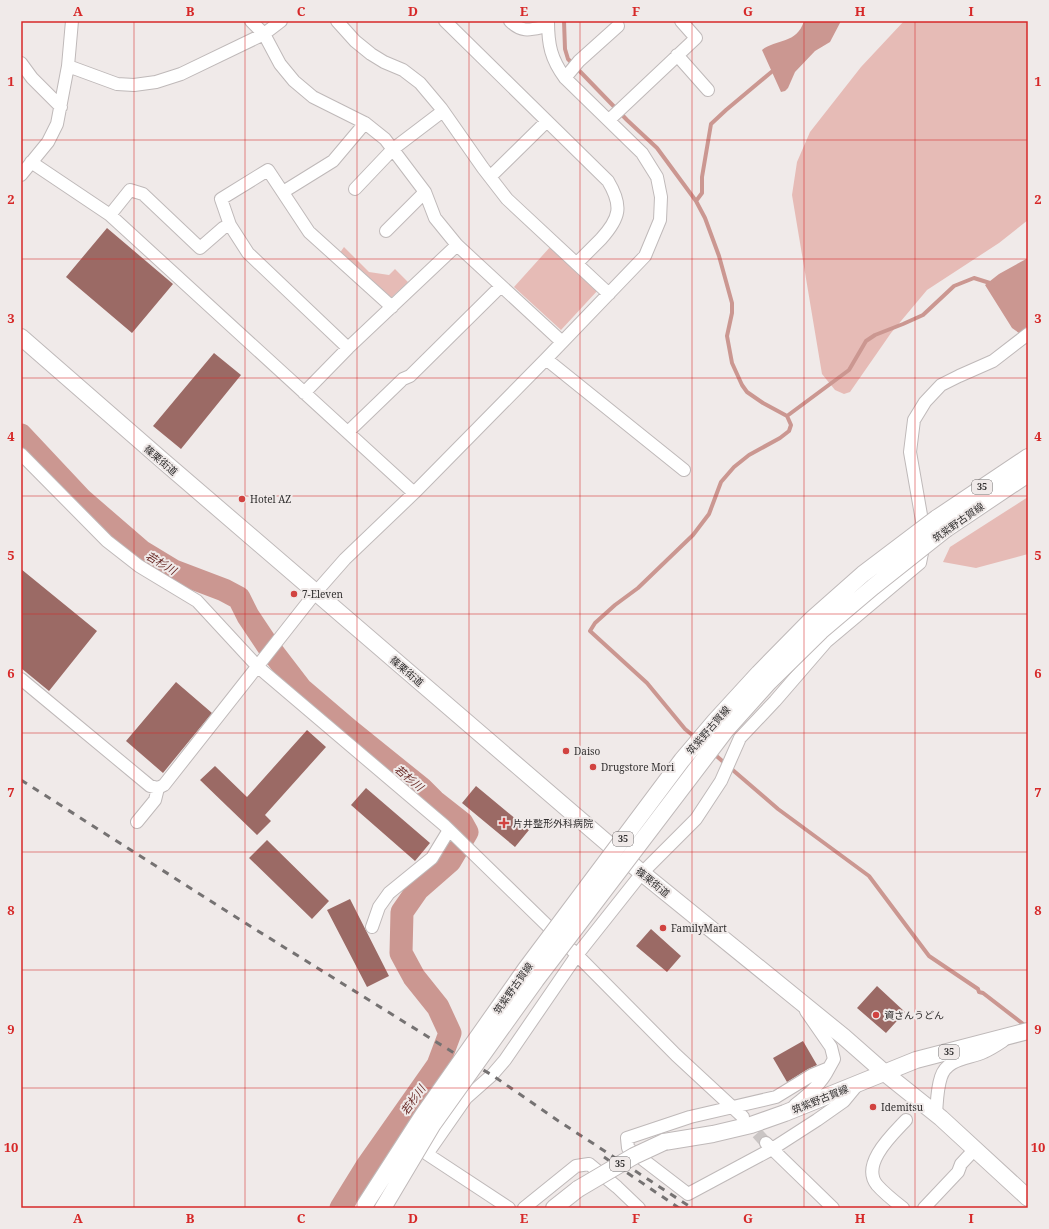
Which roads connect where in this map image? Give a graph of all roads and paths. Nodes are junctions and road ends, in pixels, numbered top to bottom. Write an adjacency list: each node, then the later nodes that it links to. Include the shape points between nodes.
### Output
1 (72, 21): 13 (street)
2 (251, 21): 10 (street)
3 (281, 21): 10 (street)
4 (337, 21): 17 (street, via 371,54 403,70 420,83)
5 (445, 21): 19 (street)
6 (510, 21): 8 (street, via 524,30)
7 (681, 21): 11 (street, via 696,38)
8 (548, 24): 14 (street, via 550,50)
9 (618, 26): 14 (street, via 579,61)
10 (264, 34): 13 (street, via 180,74 156,82 117,84); 20 (street, via 280,64 313,97)
11 (678, 55): 15 (street); 18 (street)
12 (21, 63): 16 (street)
13 (68, 66): 16 (street)
14 (565, 78): 18 (street)
15 (708, 90)
16 (61, 107): 22 (street, via 57,124 48,142)
17 (443, 111): 21 (street); 24 (street)
18 (609, 120): 34 (street, via 642,153 657,177 660,220 645,256)
19 (547, 121): 24 (street); 32 (street, via 608,181 618,203 617,216 612,227)
20 (365, 123): 21 (street); 26 (street, via 333,161)
21 (393, 149): 25 (street); 27 (street)
22 (31, 162): 23 (street); 28 (street)
23 (21, 175)
24 (490, 177): 32 (street, via 507,199)
25 (355, 189)
26 (283, 192): 29 (street, via 268,170 221,199); 35 (street, via 309,232)
27 (425, 192): 30 (street); 31 (street, via 435,218)
28 (110, 215): 29 (street, via 130,190 143,194 200,248); 41 (street)
29 (230, 225): 39 (street, via 248,253)
30 (386, 232)
31 (457, 246): 33 (street); 35 (street)
32 (577, 263): 34 (street)
33 (501, 286): 38 (street); 42 (street, via 410,376 403,379)
34 (609, 294): 38 (street)
35 (392, 307): 39 (street)
36 (1028, 334): 55 (street, via 993,361 941,385 925,402 914,420 910,452 925,538 920,563 826,642 740,738 721,781 696,819)
37 (21, 337): 49 (main road, 篠栗街道)
38 (562, 342): 40 (street)
39 (348, 348): 41 (street)
40 (546, 359): 45 (street); 47 (street)
41 (304, 393): 42 (street)
42 (348, 432): 47 (street)
43 (21, 454): 50 (street, via 107,541 139,566 197,601)
44 (1028, 457): 48 (main road, 筑紫野古賀線 / 35)
45 (684, 470)
46 (1028, 474): 48 (main road, 筑紫野古賀線 / 35)
47 (414, 493): 49 (street, via 345,559)
48 (942, 523): 71 (main road, 筑紫野古賀線 / 35, bridge, via 863,574 811,620 710,726 525,970 423,1115); 72 (main road, 筑紫野古賀線 / 35, bridge, via 821,631 769,682 726,730 536,980 433,1124)
49 (316, 592): 50 (street); 55 (main road, 篠栗街道)
50 (258, 668): 52 (street, via 164,785); 54 (street)
51 (21, 679): 52 (street, via 150,786)
52 (158, 788): 53 (street, via 155,800)
53 (137, 822)
54 (449, 830): 56 (street, via 432,858 389,893 379,907); 57 (street)
55 (642, 873): 57 (street); 58 (main road, 篠栗街道)
56 (372, 927)
57 (577, 955): 63 (street, via 676,1055); 73 (street, via 505,1060 466,1098 427,1154)
58 (798, 999): 60 (street, via 831,1047 834,1059); 61 (main road, 篠栗街道)
59 (1021, 1033): 61 (main road, 筑紫野古賀線 / 35, via 916,1060); 65 (street, via 984,1052 959,1059 949,1065 941,1075)
60 (829, 1068): 63 (street, via 812,1075 776,1097); 64 (street, via 813,1091)
61 (886, 1074): 62 (main road, 筑紫野古賀線 / 35); 65 (main road, 篠栗街道)
62 (858, 1084): 64 (main road, 筑紫野古賀線 / 35); 68 (street, via 844,1101 817,1120)
63 (734, 1108): 66 (street); 68 (street, via 690,1118 627,1138 628,1148 688,1194)
64 (785, 1113): 75 (main road, 筑紫野古賀線 / 35, bridge, via 733,1130 664,1142 634,1156 578,1189)
65 (936, 1114): 69 (main road, 篠栗街道)
66 (743, 1117)
67 (906, 1120): 78 (street, via 873,1161 873,1176 877,1184)
68 (769, 1146): 77 (street)
69 (975, 1149): 70 (main road, 篠栗街道); 79 (street, via 961,1164 958,1172)
70 (1028, 1198)
71 (362, 1208)
72 (383, 1208)
73 (508, 1208)
74 (524, 1208): 76 (street, via 576,1166 589,1164)
75 (554, 1208)
76 (639, 1208)
77 (834, 1208)
78 (903, 1208)
79 (924, 1208)

